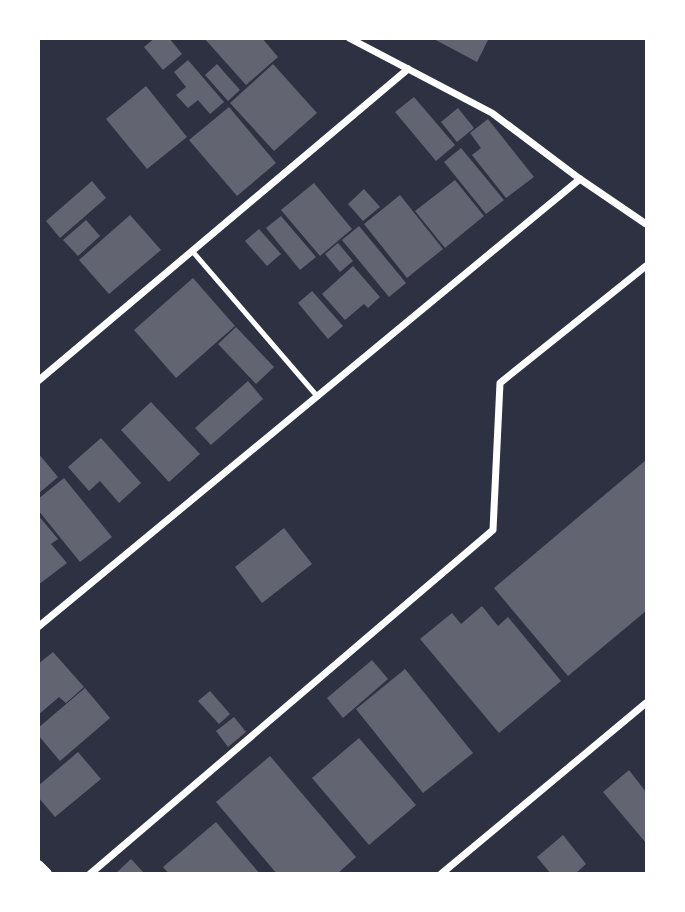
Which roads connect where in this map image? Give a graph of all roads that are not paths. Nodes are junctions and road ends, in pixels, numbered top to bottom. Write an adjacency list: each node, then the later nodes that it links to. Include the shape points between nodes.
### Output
1 (349, 38): 2 (street)
2 (408, 69): 3 (street, via 492,113); 5 (street)
3 (580, 179): 4 (street); 8 (street)
4 (646, 224)
5 (193, 252): 7 (street); 8 (lane)
6 (646, 266): 13 (street, via 500,383 493,530)
7 (38, 381)
8 (317, 396): 9 (street)
9 (38, 628)
10 (646, 704): 14 (street)
11 (38, 866): 12 (street)
12 (46, 873)
13 (90, 873)
14 (441, 873)

